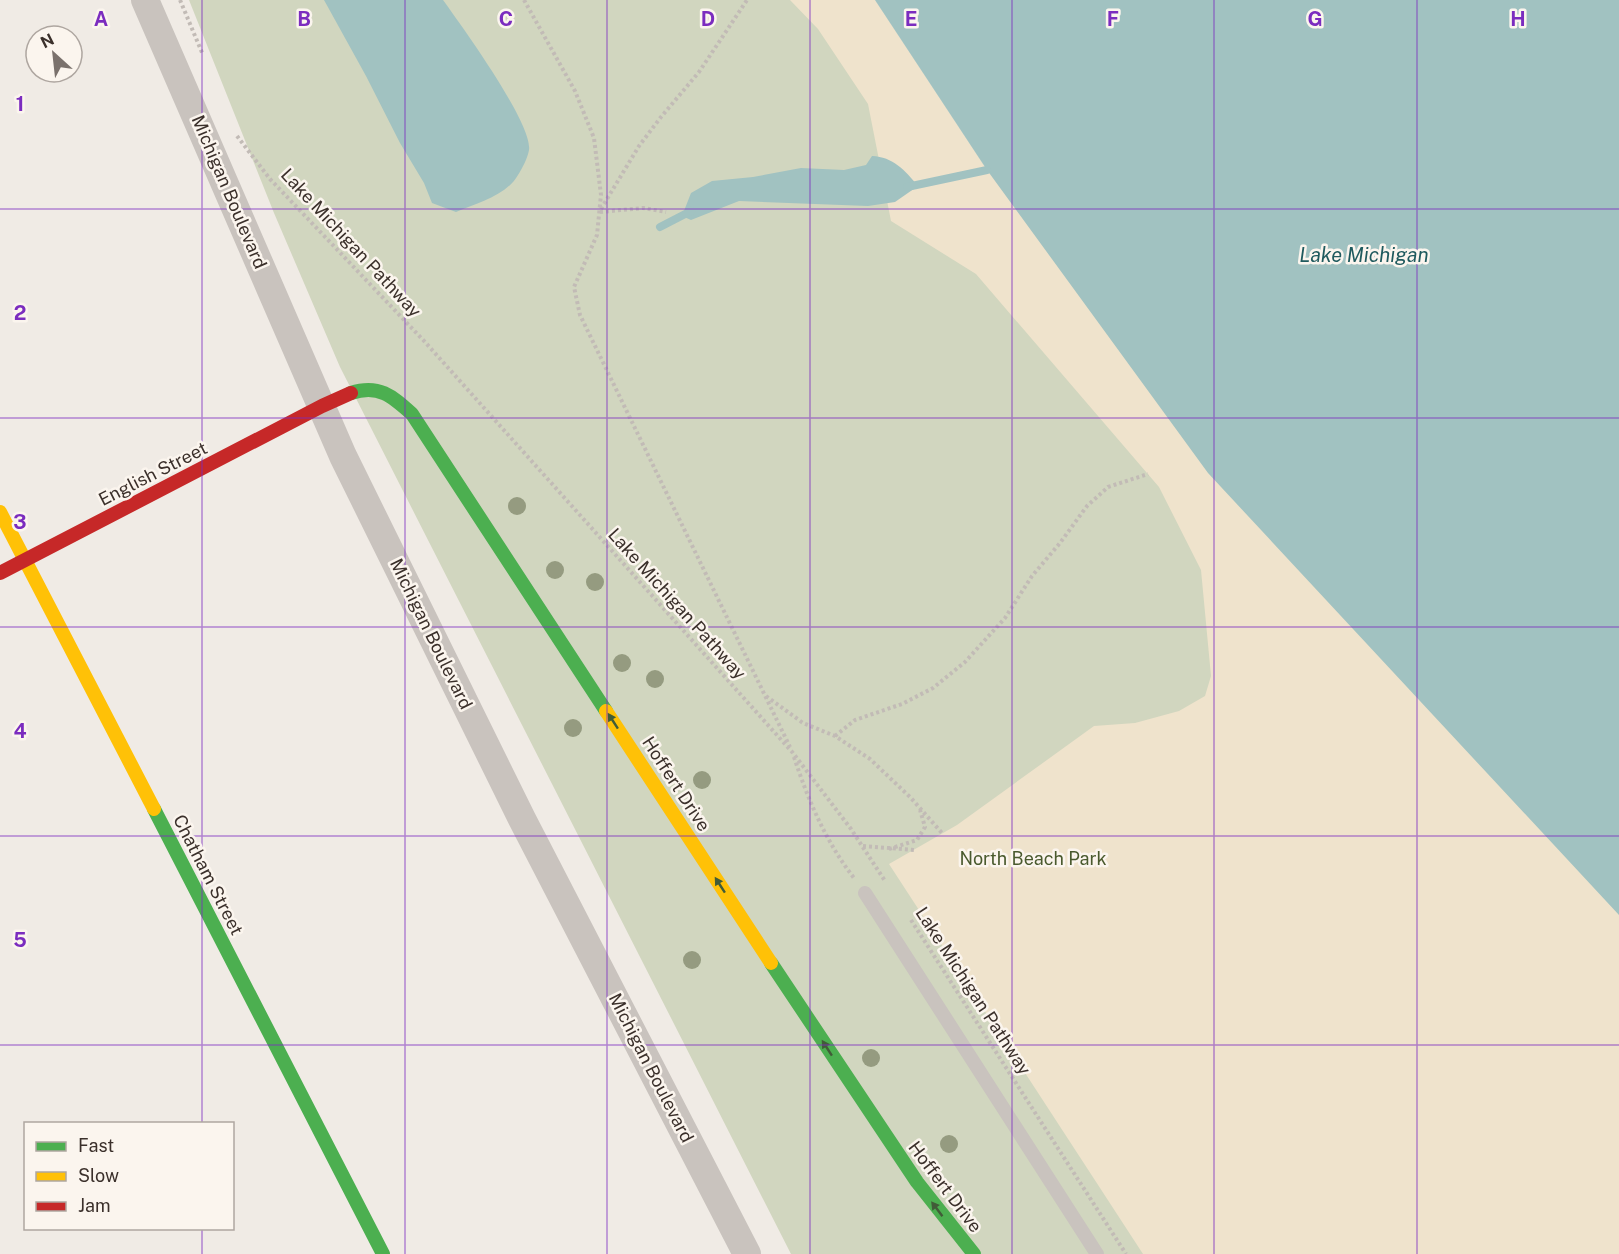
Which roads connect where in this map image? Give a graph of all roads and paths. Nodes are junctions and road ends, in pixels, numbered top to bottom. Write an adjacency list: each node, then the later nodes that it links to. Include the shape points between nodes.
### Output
1 (145, 0): 9 (street, Michigan Boulevard)
2 (180, 0): 5 (path)
3 (524, 0): 7 (path, via 575,91 594,138)
4 (747, 0): 7 (path, via 699,72 639,146)
5 (203, 55)
6 (234, 133): 16 (path, Lake Michigan Pathway, via 270,179 425,342)
7 (600, 212): 8 (path, via 643,208); 14 (path, via 597,235 574,286 580,315)
8 (666, 212)
9 (322, 406): 12 (street, English Street); 26 (street, Michigan Boulevard, via 522,819); 27 (street, Hoffert Drive, one-way to 9, via 917,1182 865,1106 412,414 385,391 367,388)
10 (1148, 474): 15 (path, via 1108,487 1087,506 1032,576 1005,618 957,669 933,688 902,704 855,720)
11 (0, 512): 12 (street, Chatham Street)
12 (24, 560): 13 (street, English Street); 25 (street, Chatham Street)
13 (0, 573)
14 (765, 696): 15 (path, via 802,723); 16 (path)
15 (835, 736): 17 (path, via 870,759)
16 (793, 753): 19 (path, Lake Michigan Pathway); 23 (path, via 835,854)
17 (920, 807): 18 (path); 20 (path, via 925,827 917,840)
18 (942, 833)
19 (862, 846): 20 (path); 22 (path, Lake Michigan Pathway)
20 (889, 849): 21 (path)
21 (914, 850)
22 (887, 884)
23 (865, 893): 28 (lane)
24 (906, 913): 29 (path, Lake Michigan Pathway)
25 (383, 1254)
26 (747, 1254)
27 (974, 1254)
28 (1097, 1254)
29 (1126, 1254)

